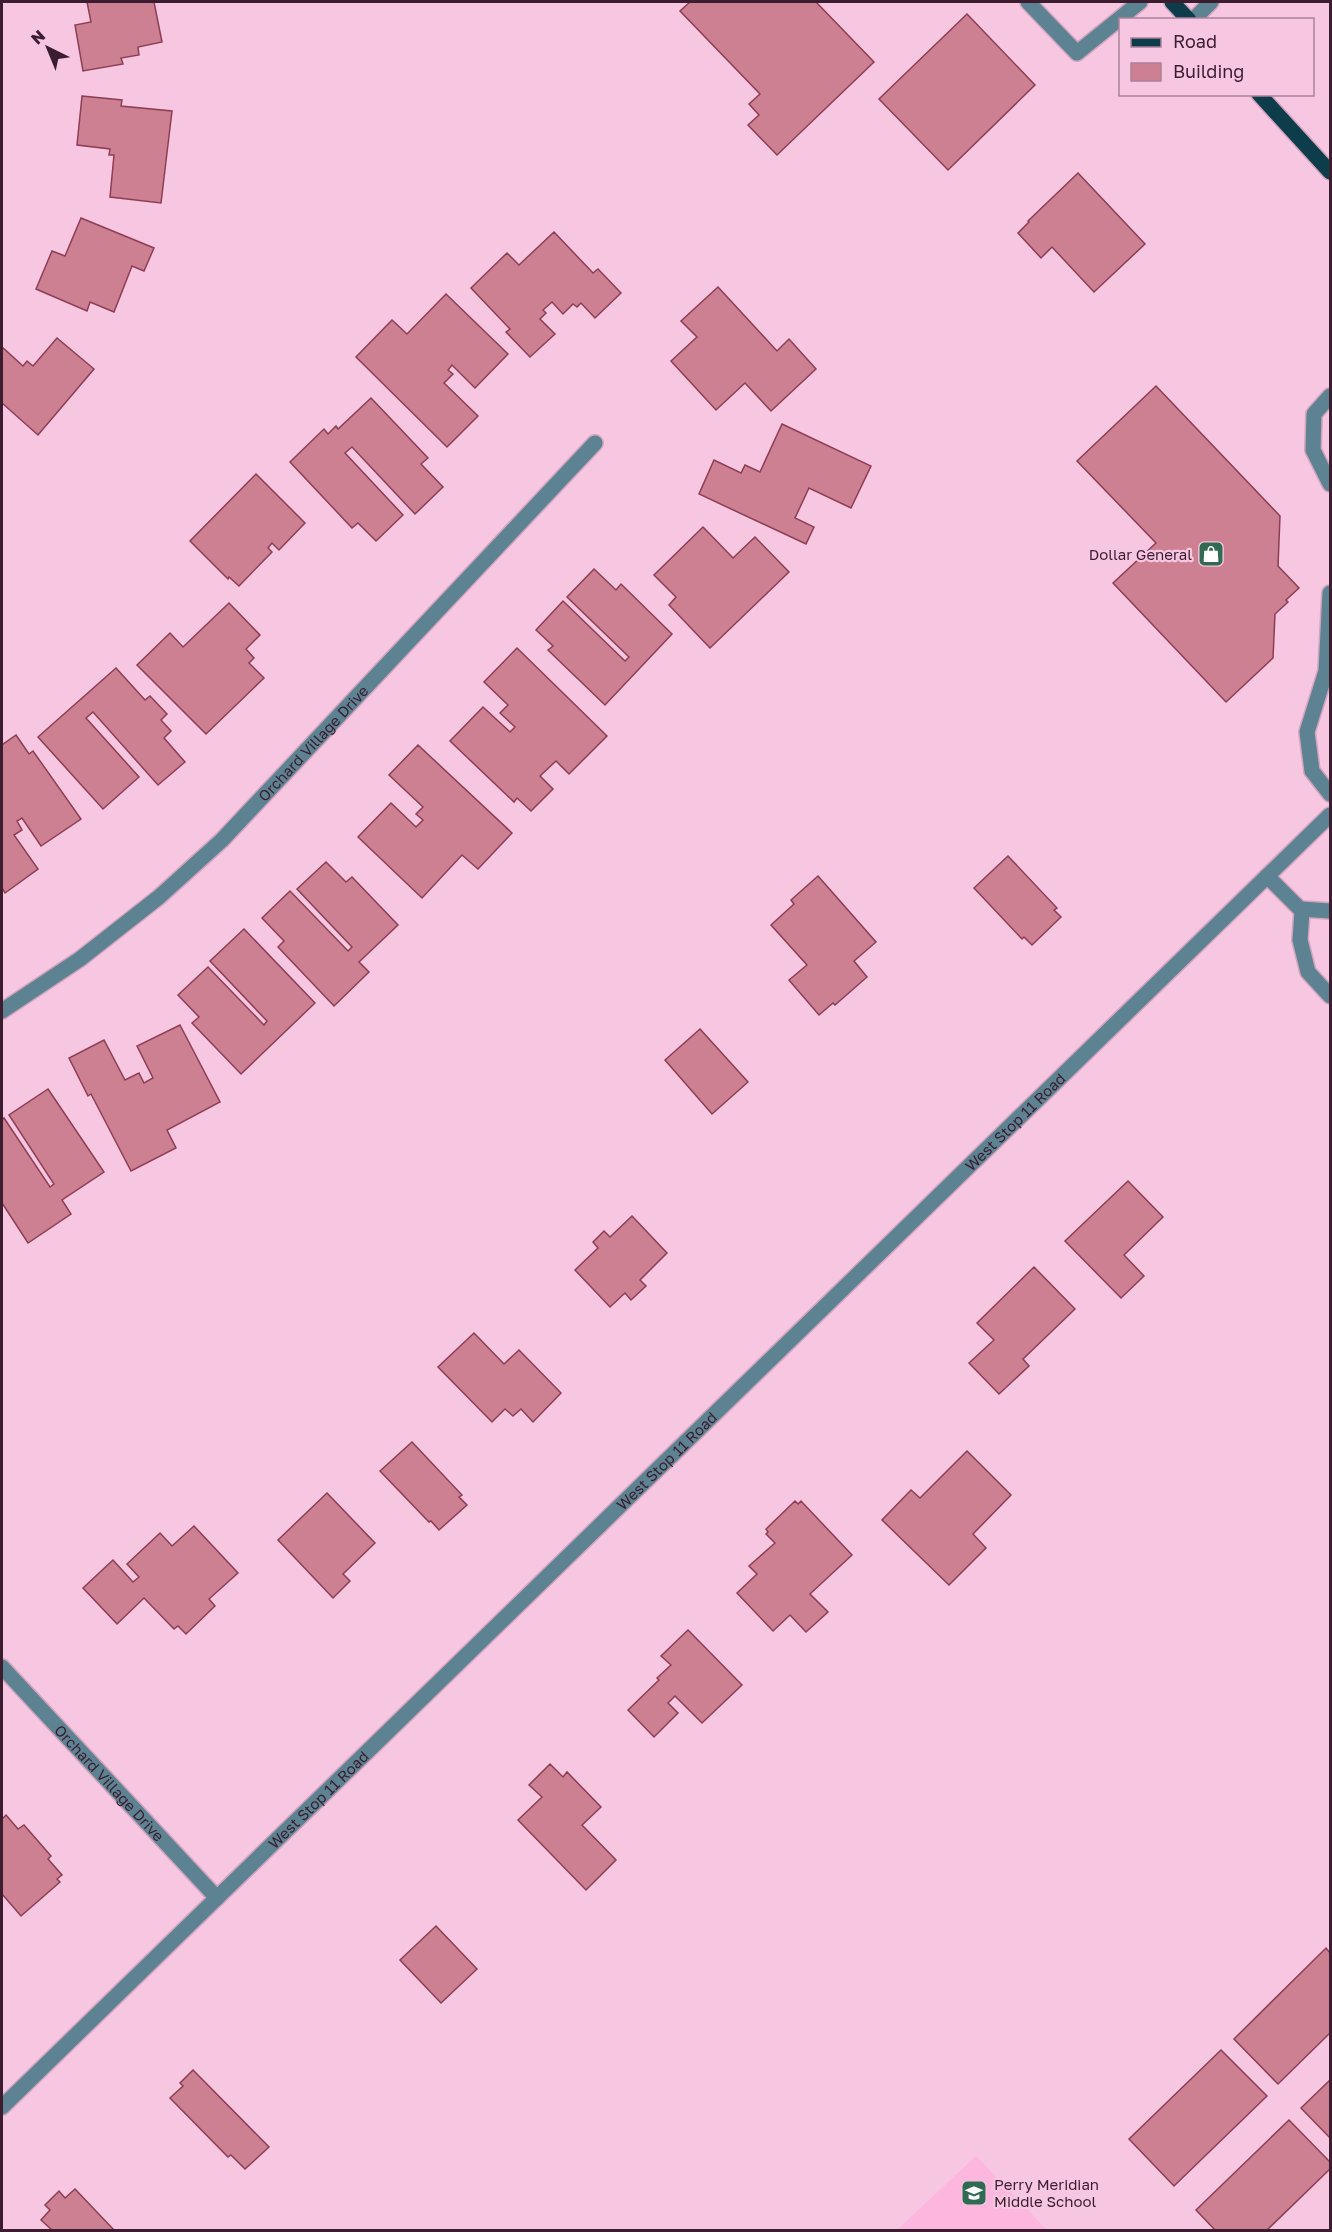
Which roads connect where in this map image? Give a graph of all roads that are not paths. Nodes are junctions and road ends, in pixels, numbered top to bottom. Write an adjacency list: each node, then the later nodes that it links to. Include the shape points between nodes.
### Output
1 (1028, 2): 8 (street, via 1077,53)
2 (1140, 2): 5 (street)
3 (1172, 2): 6 (main road)
4 (1211, 2): 7 (street)
5 (1120, 18)
6 (1189, 18)
7 (1193, 18)
8 (1119, 19)
9 (1260, 96): 10 (main road)
10 (1330, 172)
11 (1330, 396): 13 (street, via 1314,414 1313,450)
12 (595, 443): 22 (street, Orchard Village Drive, via 222,840 159,897 80,959)
13 (1329, 476)
14 (1330, 593): 15 (street)
15 (1330, 621): 16 (street, via 1326,671 1307,732 1312,771)
16 (1330, 794)
17 (1330, 815): 18 (street, West Stop 11 Road)
18 (1267, 876): 19 (street); 24 (street, West Stop 11 Road)
19 (1300, 909): 20 (street); 21 (street, via 1300,940 1308,972)
20 (1330, 911)
21 (1330, 996)
22 (2, 1011)
23 (2, 1667): 24 (street, Orchard Village Drive)
24 (217, 1898): 25 (street, West Stop 11 Road)
25 (2, 2107)

